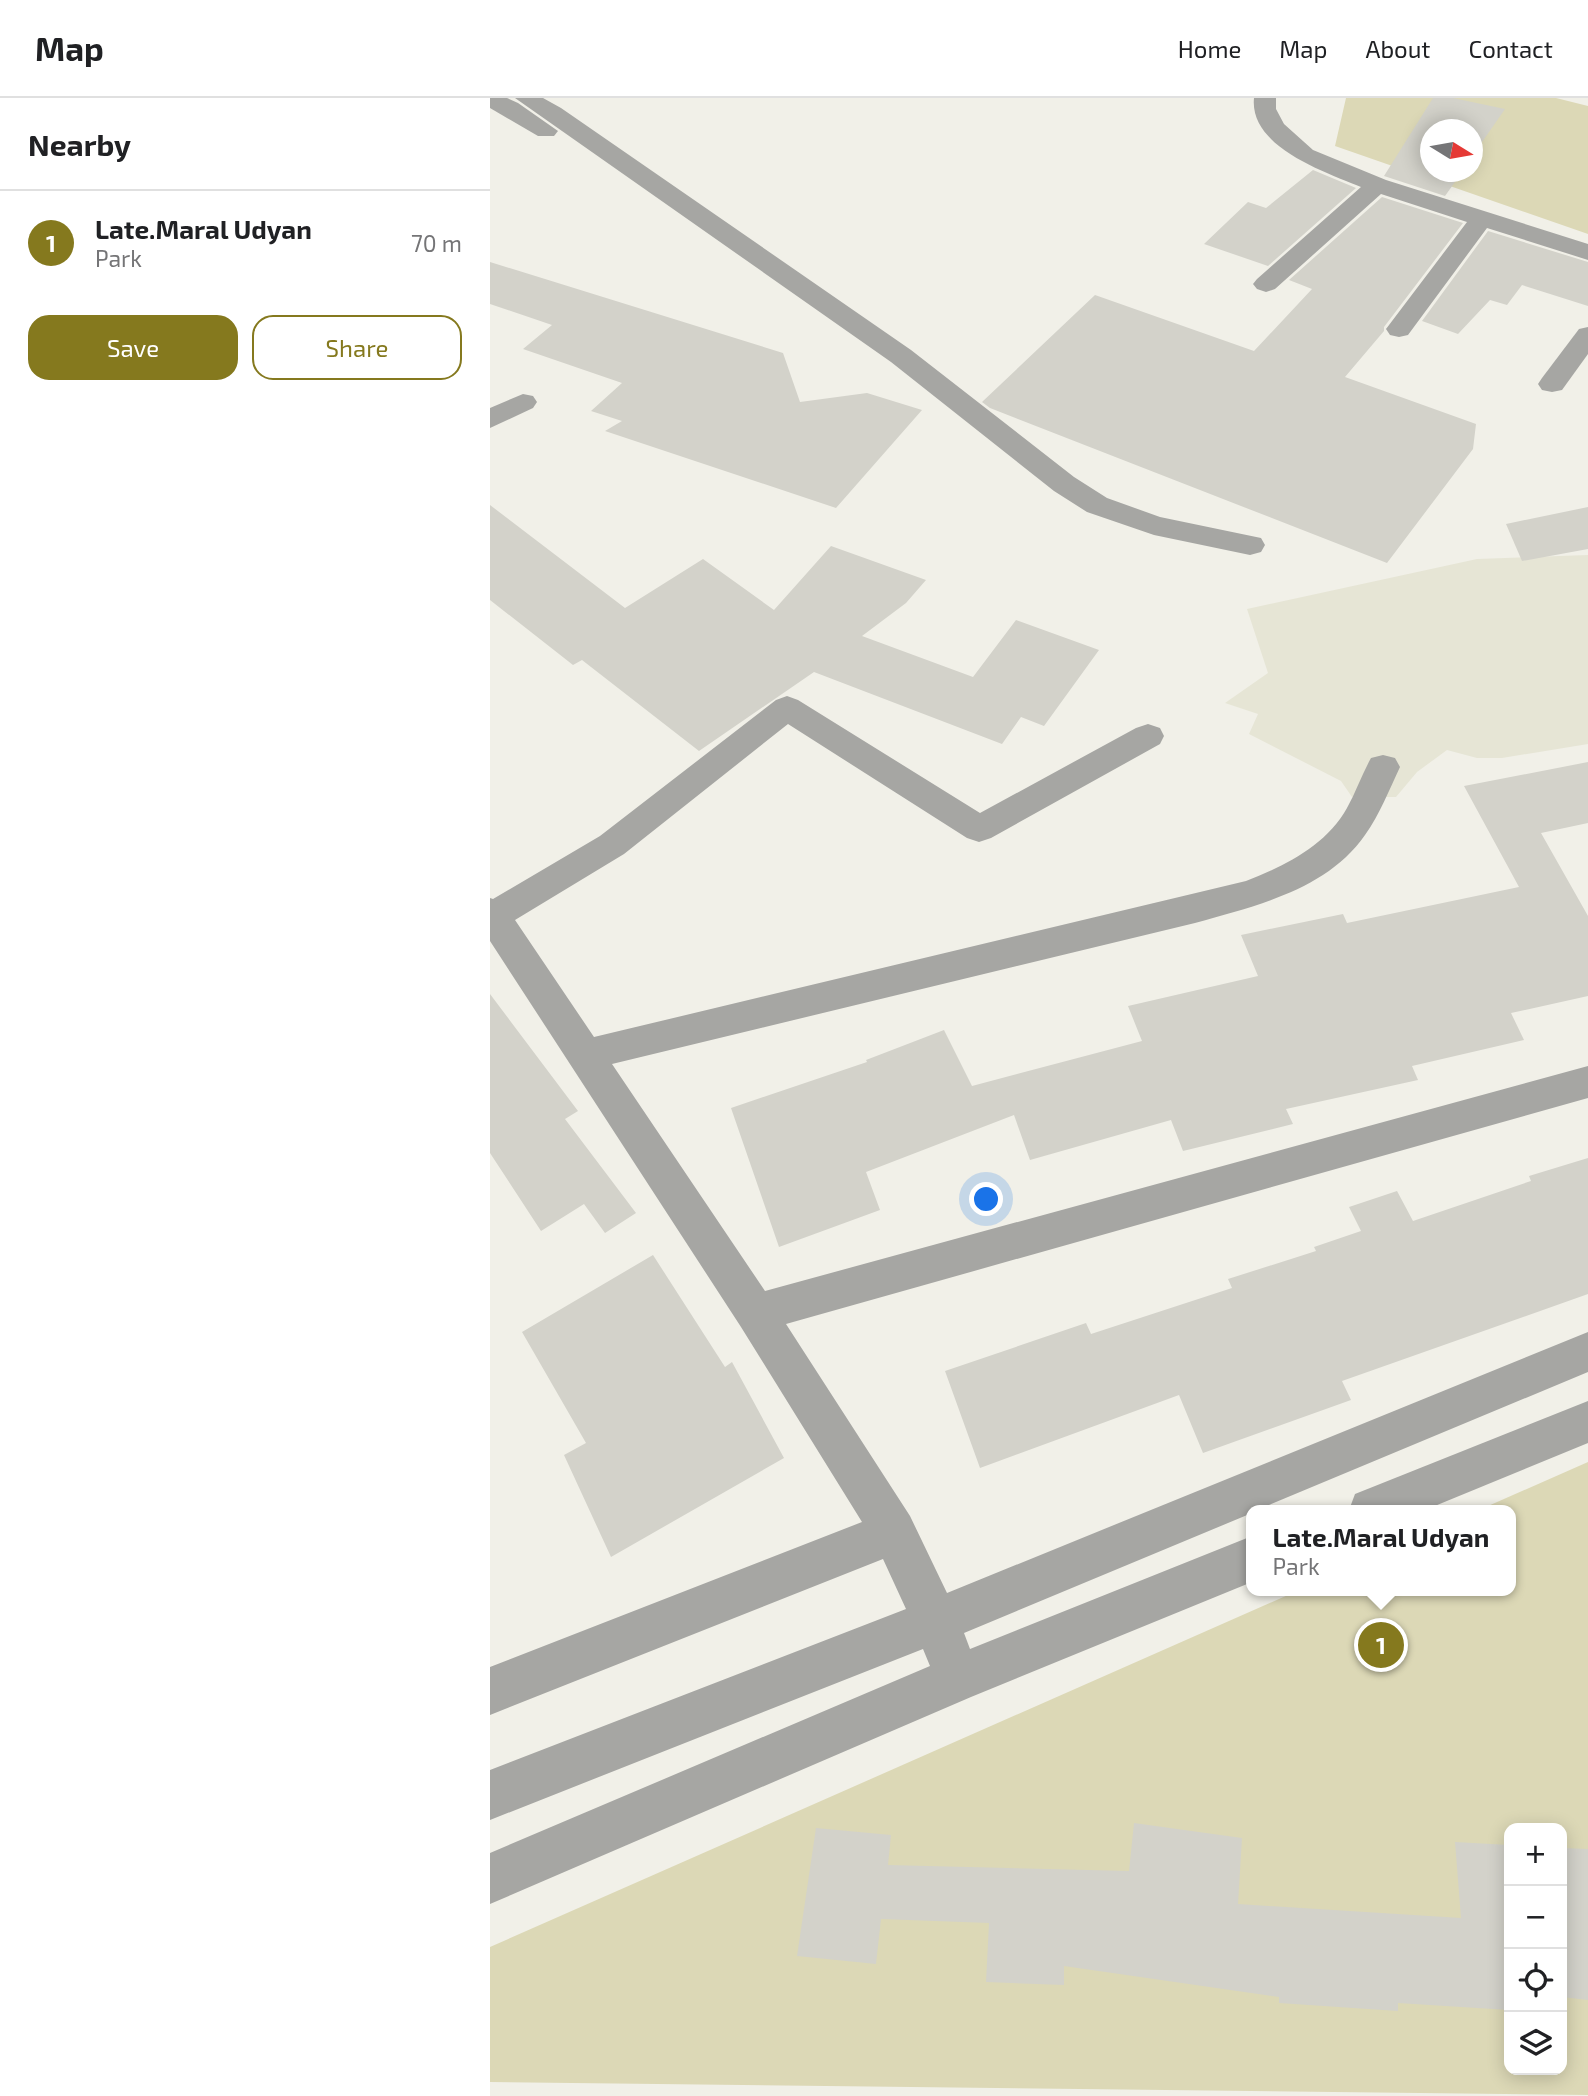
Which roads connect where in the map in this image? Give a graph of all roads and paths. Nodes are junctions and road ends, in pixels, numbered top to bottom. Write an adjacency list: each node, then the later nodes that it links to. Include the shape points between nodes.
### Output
1 (526, 98): 8 (street)
2 (1265, 98): 4 (street, via 1264,109 1273,128 1305,155)
3 (490, 99): 8 (street, via 536,125 725,256)
4 (1377, 185): 5 (street); 7 (street)
5 (1483, 217): 6 (street); 9 (street)
6 (1588, 252)
7 (1266, 284)
8 (819, 297): 14 (street, via 1097,505 1154,525)
9 (1399, 329)
10 (1588, 335): 11 (street)
11 (1552, 384)
12 (523, 402): 13 (street)
13 (490, 419)
14 (1250, 545)
15 (1148, 736): 17 (street, via 979,830 787,708 612,845)
16 (1383, 767): 18 (street, via 1349,832 1316,863 1266,890)
17 (491, 915): 18 (street)
18 (585, 1055): 20 (street)
19 (1588, 1082): 20 (street)
20 (757, 1313): 24 (street)
21 (1588, 1352): 26 (street)
22 (1588, 1422): 23 (street)
23 (1383, 1505)
24 (894, 1532): 26 (street); 28 (street)
25 (1246, 1561): 27 (street)
26 (936, 1621): 27 (street); 29 (street)
27 (958, 1678): 30 (street)
28 (490, 1691)
29 (490, 1795)
30 (490, 1879)

